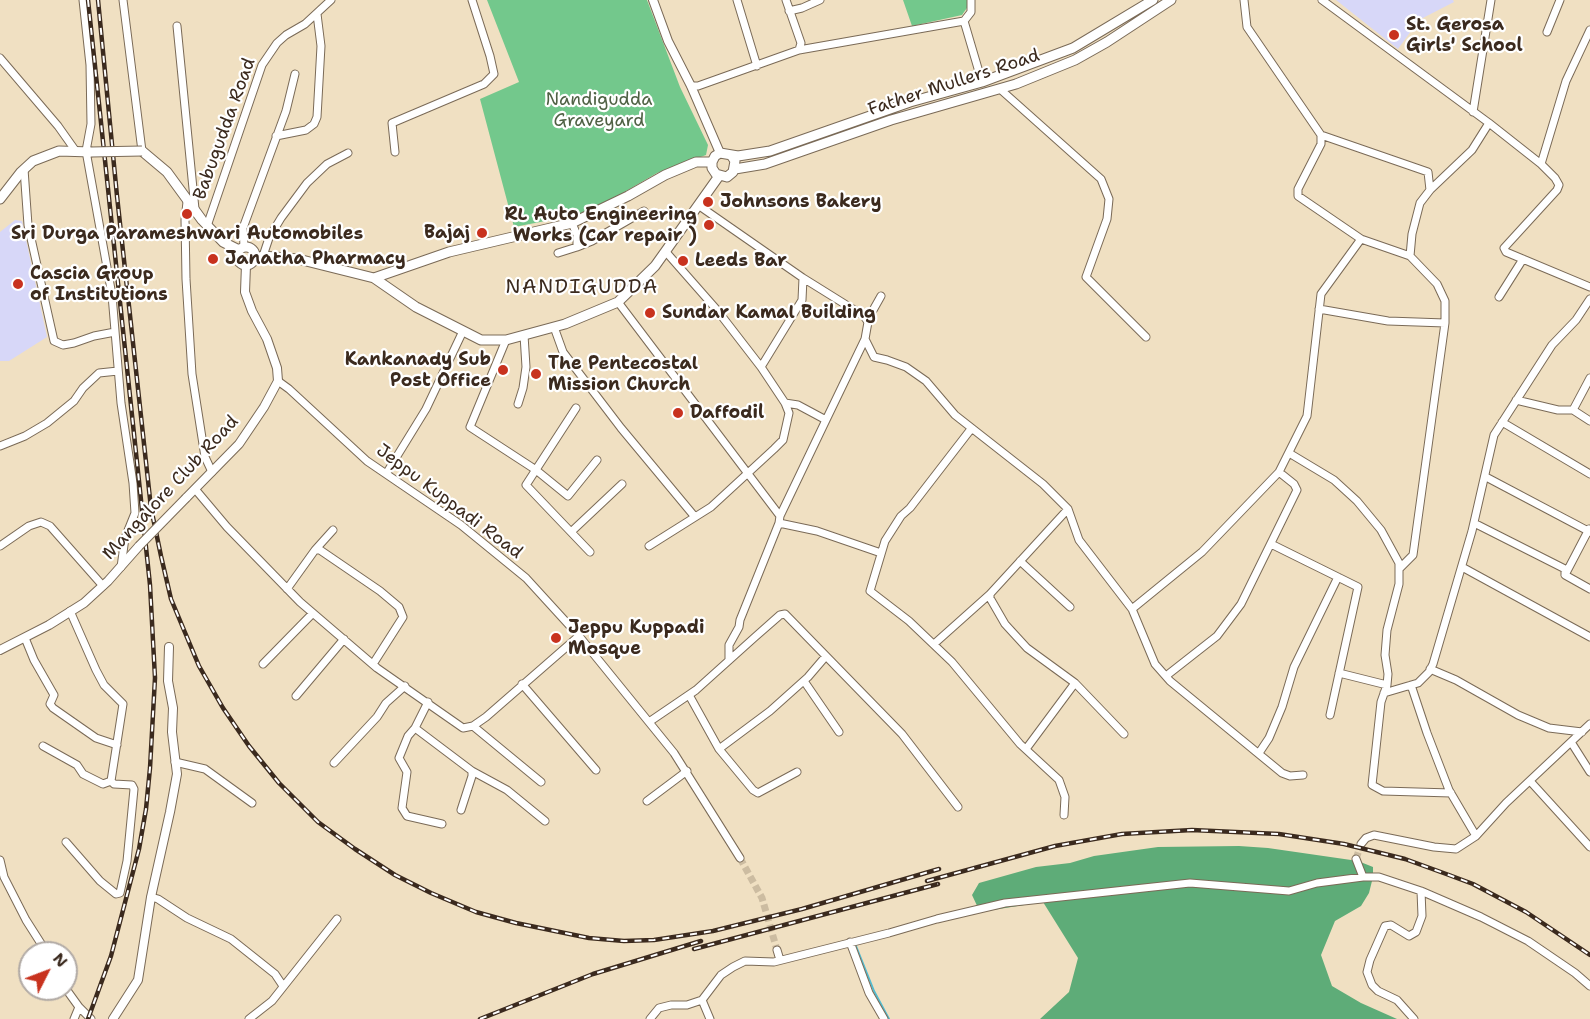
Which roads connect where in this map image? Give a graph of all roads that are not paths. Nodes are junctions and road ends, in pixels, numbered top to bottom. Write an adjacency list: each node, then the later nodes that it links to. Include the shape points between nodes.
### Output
1 (83, 0): 34 (street, via 90,65)
2 (123, 0): 35 (street)
3 (330, 0): 17 (street, Babugudda Road)
4 (472, 0): 36 (street, via 494,74 484,84 392,123)
5 (653, 0): 27 (street, via 668,41)
6 (737, 0): 24 (street)
7 (786, 0): 16 (street)
8 (820, 0): 16 (street)
9 (970, 0): 18 (street, via 971,12)
10 (1153, 0): 26 (main road, via 1072,48)
11 (1171, 0): 28 (main road, Father Mullers Road, via 1075,60)
12 (1244, 0): 31 (street, via 1247,27)
13 (1322, 0): 29 (street)
14 (1491, 0): 29 (street)
15 (1560, 0): 21 (street)
16 (789, 11): 22 (street, via 801,43)
17 (317, 14): 32 (street, via 321,46 317,117 306,130); 52 (street, Babugudda Road, via 277,43 262,64)
18 (964, 21): 22 (street); 26 (street)
19 (177, 26): 50 (street)
20 (1590, 30): 41 (street, via 1566,81)
21 (1547, 32)
22 (799, 50): 24 (street)
23 (0, 58): 33 (street)
24 (757, 66): 27 (street)
25 (295, 74): 32 (street)
26 (982, 82): 39 (main road, via 910,102 770,151)
27 (692, 86): 38 (street)
28 (1000, 89): 43 (main road, Father Mullers Road, via 891,120 765,164); 76 (street, via 1101,179 1109,199 1107,219 1086,276)
29 (1473, 112): 30 (street)
30 (1489, 123): 41 (street); 45 (street, via 1472,150)
31 (1321, 135): 45 (street, via 1428,172); 53 (street, via 1321,144 1298,196)
32 (276, 136): 55 (street, via 243,228)
33 (75, 150): 34 (main road); 42 (main road, via 45,155)
34 (88, 152): 35 (main road, bridge); 74 (street)
35 (142, 152): 47 (main road, via 167,172)
36 (395, 152)
37 (348, 153): 59 (street, via 327,164 307,183)
38 (720, 153): 39 (main road); 40 (main road)
39 (731, 155): 43 (main road)
40 (711, 162): 44 (main road); 51 (main road, via 696,162 665,175)
41 (1541, 164): 60 (street, via 1555,178 1557,190 1504,248)
42 (24, 169): 46 (main road); 74 (street, via 28,225 54,341 63,345)
43 (735, 169): 44 (main road, via 727,177)
44 (719, 176): 48 (main road)
45 (1430, 190): 58 (street, via 1420,203)
46 (0, 199)
47 (187, 202): 50 (main road); 96 (street, via 192,374 205,457)
48 (698, 205): 56 (main road); 63 (street)
49 (644, 211): 54 (street)
50 (195, 212): 52 (main road)
51 (572, 223): 54 (street); 62 (main road, via 449,252)
52 (207, 225): 55 (main road, via 223,242)
53 (1361, 239): 58 (street); 69 (street, via 1321,294)
54 (577, 247): 57 (street)
55 (241, 248): 59 (main road, via 254,250); 61 (main road, via 237,259)
56 (666, 252): 67 (main road); 79 (street)
57 (558, 253)
58 (1410, 256): 71 (street, via 1437,284 1445,300)
59 (259, 257): 61 (main road); 62 (main road, via 298,259)
60 (1523, 259): 64 (street); 66 (street)
61 (246, 265): 82 (street, via 245,292 267,339)
62 (374, 278): 73 (main road, via 416,307)
63 (803, 278): 70 (street); 79 (street, via 802,300)
64 (1590, 287)
65 (880, 296): 70 (street, via 872,312)
66 (1499, 297)
67 (618, 302): 72 (main road); 98 (street)
68 (1589, 302): 83 (street, via 1552,345)
69 (1319, 309): 71 (street, via 1388,321); 93 (street, via 1307,417)
70 (864, 316): 77 (street, via 868,322)
71 (1444, 323): 120 (street, via 1413,555)
72 (554, 327): 75 (main road); 105 (street, via 563,352)
73 (463, 331): 78 (main road, via 481,340); 99 (street, via 426,409)
74 (115, 332): 80 (street)
75 (524, 335): 78 (main road); 85 (street, via 526,367)
76 (1146, 337)
77 (865, 339): 88 (street); 91 (street, via 874,357 906,367 926,381)
78 (506, 340): 95 (street, via 470,427)
79 (761, 367): 84 (street)
80 (118, 371): 92 (street, via 99,373 47,423); 118 (street, via 135,513 125,538)
81 (1590, 378): 87 (street)
82 (278, 381): 96 (street, Mangalore Club Road, via 238,444); 99 (street, Jeppu Kuppadi Road)
83 (1516, 400): 87 (street); 90 (street)
84 (785, 403): 88 (street, via 798,405); 98 (street, via 789,413 783,440)
85 (518, 404)
86 (576, 408): 95 (street)
87 (1573, 410): 89 (street)
88 (826, 420): 106 (street)
89 (1590, 421)
90 (1502, 422): 100 (street); 101 (street, via 1494,435)
91 (971, 429): 104 (street, via 1043,484); 116 (street, via 901,516)
92 (0, 446)
93 (1289, 453): 97 (street); 120 (street, via 1334,480 1357,501 1382,530)
94 (597, 460): 95 (street, via 568,496)
95 (536, 470): 110 (street, via 526,485)
96 (212, 472): 103 (street, Mangalore Club Road)
97 (1279, 472): 111 (street, via 1297,490); 128 (street, via 1202,552)
98 (748, 473): 105 (street); 106 (street)
99 (386, 474): 131 (street, Jeppu Kuppadi Road, via 461,525 526,578)
100 (1590, 474)
101 (1486, 477): 107 (street); 109 (street)
102 (622, 484): 110 (street)
103 (195, 489): 118 (street, Mangalore Club Road, bridge); 124 (street)
104 (1068, 509): 117 (street); 128 (street, via 1079,540)
105 (695, 517): 113 (street)
106 (780, 519): 116 (street); 139 (street, via 729,645)
107 (1474, 523): 119 (street); 121 (street, via 1565,569)
108 (333, 530): 114 (street)
109 (1590, 531): 121 (street)
110 (571, 532): 115 (street)
111 (1272, 544): 122 (street); 144 (street, via 1241,604 1217,636)
112 (0, 546): 123 (street, via 41,522 50,526)
113 (649, 546)
114 (315, 550): 124 (street); 141 (street, via 399,607 403,616)
115 (590, 552)
116 (881, 553): 135 (street, via 870,591)
117 (1020, 561): 126 (street); 127 (street)
118 (121, 567): 123 (street, Mangalore Club Road)
119 (1462, 567): 132 (street); 142 (street)
120 (1400, 568): 148 (street, via 1384,655)
121 (1565, 575): 125 (street)
122 (1338, 577): 143 (street, via 1358,587); 168 (street, via 1294,667 1282,707)
123 (103, 586): 129 (street, Mangalore Club Road)
124 (287, 589): 130 (street)
125 (1590, 589)
126 (990, 594): 135 (street); 146 (street, via 1005,624 1027,648)
127 (1070, 607)
128 (1132, 609): 144 (street, via 1155,664)
129 (70, 611): 133 (street, Mangalore Club Road); 164 (street, via 104,685 123,704)
130 (313, 614): 134 (street); 140 (street)
131 (579, 636): 147 (street); 156 (street, Jeppu Kuppadi Road)
132 (1590, 637)
133 (26, 638): 137 (street, Mangalore Club Road); 164 (street, via 54,694 50,704 53,708 96,738)
134 (344, 639): 141 (street); 153 (street)
135 (934, 644): 167 (street)
136 (169, 647): 169 (street)
137 (0, 650)
138 (826, 656): 139 (street, via 785,614); 145 (street); 183 (street, via 902,734)
139 (729, 660): 152 (street)
140 (263, 664)
141 (373, 664): 150 (street)
142 (1430, 669): 149 (street, via 1418,684); 161 (street, via 1549,728)
143 (1339, 673): 148 (street); 155 (street)
144 (1166, 676): 168 (street)
145 (804, 681): 160 (street); 166 (street)
146 (1076, 683): 162 (street); 167 (street)
147 (522, 684): 158 (street); 171 (street)
148 (1387, 685): 151 (street)
149 (1412, 685): 151 (street); 180 (street, via 1426,733)
150 (405, 686): 154 (street); 170 (street)
151 (1384, 693): 180 (street, via 1372,785 1383,791)
152 (689, 695): 156 (street); 166 (street)
153 (296, 696)
154 (428, 702): 158 (street, via 463,728); 159 (street)
155 (1330, 715)
156 (649, 722): 173 (street, Jeppu Kuppadi Road)
157 (1590, 724): 161 (street)
158 (473, 726): 179 (street)
159 (415, 728): 172 (street); 187 (street, via 399,758 407,772 402,808 407,816)
160 (839, 732)
161 (1582, 732): 163 (street)
162 (1124, 734)
163 (1571, 742): 175 (street); 178 (street)
164 (117, 745): 177 (street)
165 (42, 746): 177 (street, via 77,765 83,774 103,784)
166 (719, 749): 174 (street, via 758,793)
167 (1026, 749): 185 (street, via 1059,780 1065,797)
168 (1259, 753): 176 (street, via 1282,773)
169 (175, 762): 182 (street, via 205,769); 197 (street, via 177,774)
170 (334, 763)
171 (596, 770)
172 (472, 771): 184 (street); 186 (street, via 507,790)
173 (687, 771): 181 (street); 192 (street, Jeppu Kuppadi Road)
174 (797, 772)
175 (1590, 772)
176 (1303, 775)
177 (111, 781): 189 (street, via 132,785 134,789 128,861 120,893 100,882)
178 (1530, 781): 188 (street); 191 (street)
179 (541, 782)
180 (1451, 793): 188 (street)
181 (647, 801)
182 (252, 803)
183 (958, 807)
184 (461, 810)
185 (1064, 815)
186 (545, 821)
187 (442, 824)
188 (1476, 836): 190 (street, via 1456,849 1374,835)
189 (66, 842)
190 (1361, 844)
191 (1590, 847)
192 (740, 858)
193 (1356, 859): 195 (street)
194 (0, 860): 199 (street, via 4,877)
195 (1363, 877): 196 (street, via 1379,877); 200 (street, via 1289,891 1190,884 1005,903)
196 (1421, 891): 204 (street, via 1528,941); 215 (street, via 1422,916 1416,932 1409,936 1385,926 1367,972 1378,991 1397,1000)
197 (151, 897): 203 (street, via 231,939 275,974); 210 (street, via 138,980)
198 (337, 919): 203 (street)
199 (39, 941)
200 (850, 942): 202 (street); 214 (street, via 869,993)
201 (777, 950): 202 (street)
202 (780, 960): 205 (street, via 746,961 732,967)
203 (283, 986): 211 (street, via 272,1001)
204 (1590, 986)
205 (702, 1000): 212 (street, via 659,1008); 213 (street)
206 (75, 1001): 207 (street)
207 (79, 1007): 208 (street); 209 (street)
208 (74, 1019)
209 (91, 1019)
210 (113, 1019)
211 (249, 1019)
212 (650, 1019)
213 (710, 1019)
214 (884, 1019)
215 (1414, 1019)

